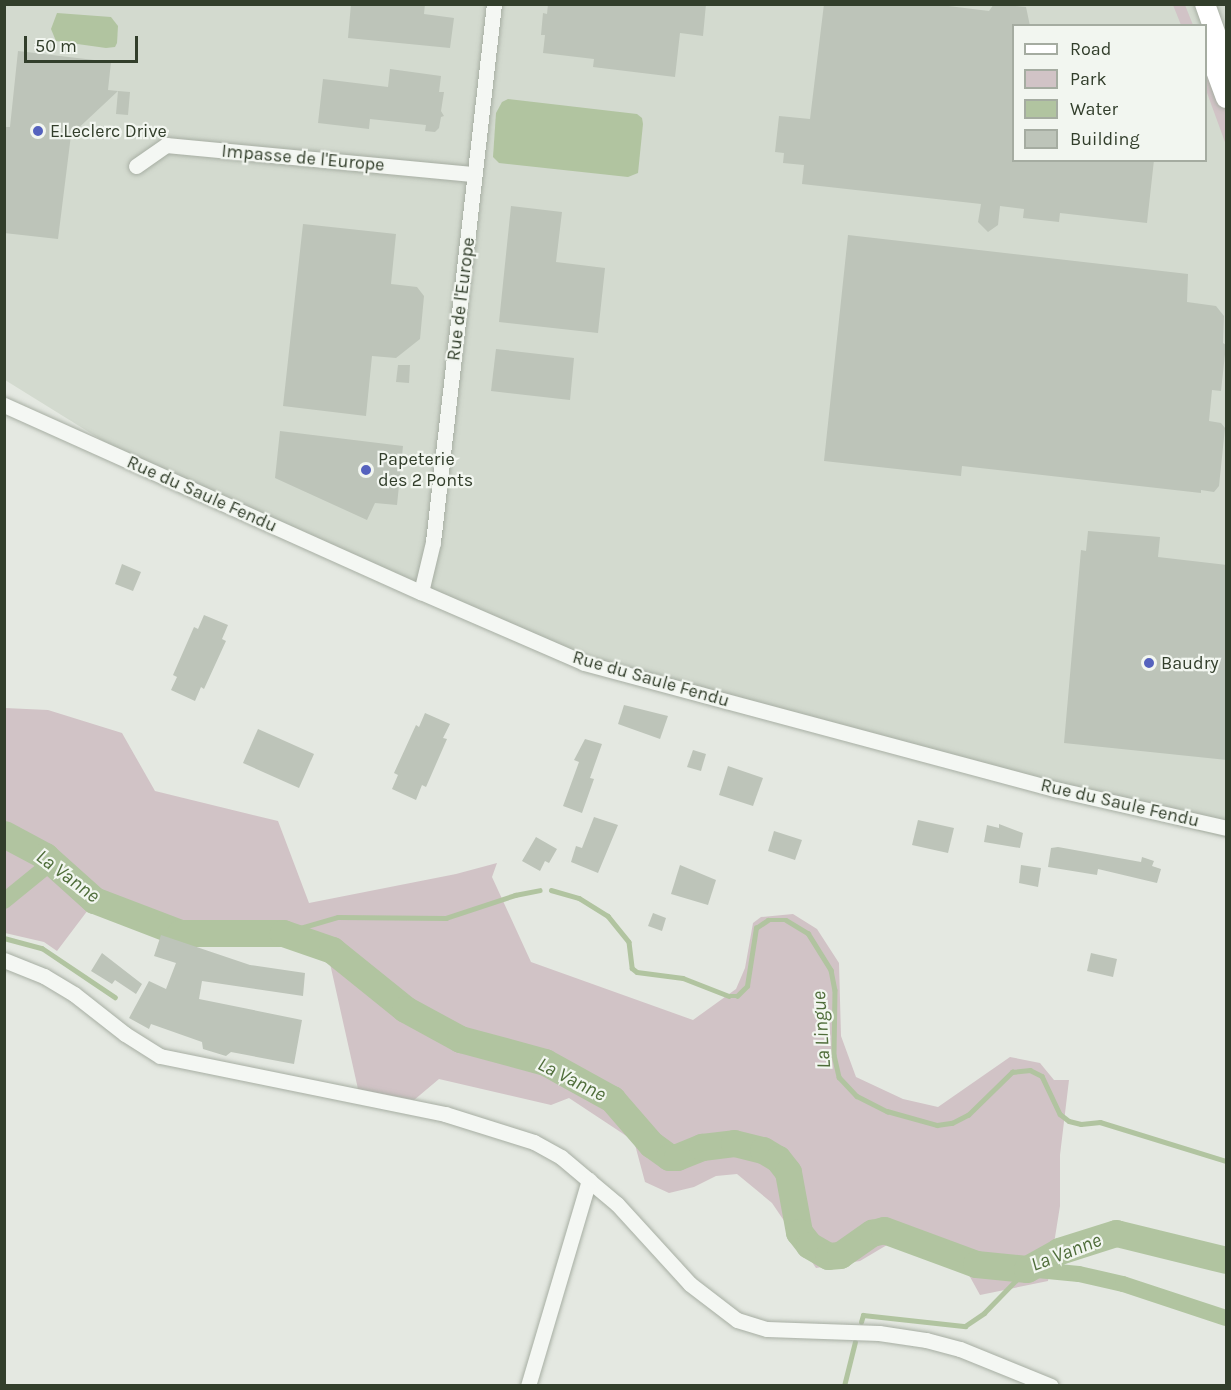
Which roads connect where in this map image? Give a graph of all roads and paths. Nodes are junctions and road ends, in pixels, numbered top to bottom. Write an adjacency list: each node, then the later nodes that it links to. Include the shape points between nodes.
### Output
1 (494, 4): 9 (street, Rue de l'Europe)
2 (1192, 4): 4 (main road)
3 (1205, 4): 6 (main road)
4 (1199, 24)
5 (1207, 43): 7 (main road)
6 (1227, 63)
7 (1227, 98)
8 (136, 166): 9 (street, Impasse de l'Europe, via 166,146)
9 (475, 174): 11 (street, Rue de l'Europe, via 433,542)
10 (4, 405): 11 (street, Rue du Saule Fendu)
11 (420, 592): 12 (street, Rue du Saule Fendu, via 584,663 1055,789)
12 (1227, 828)
13 (4, 960): 14 (street, via 44,976 74,994 160,1056 445,1114 511,1132 547,1148)
14 (588, 1180): 15 (street); 16 (street, via 617,1204 690,1284 737,1320 767,1329 879,1333 926,1340 960,1349)
15 (528, 1386)
16 (1051, 1386)

